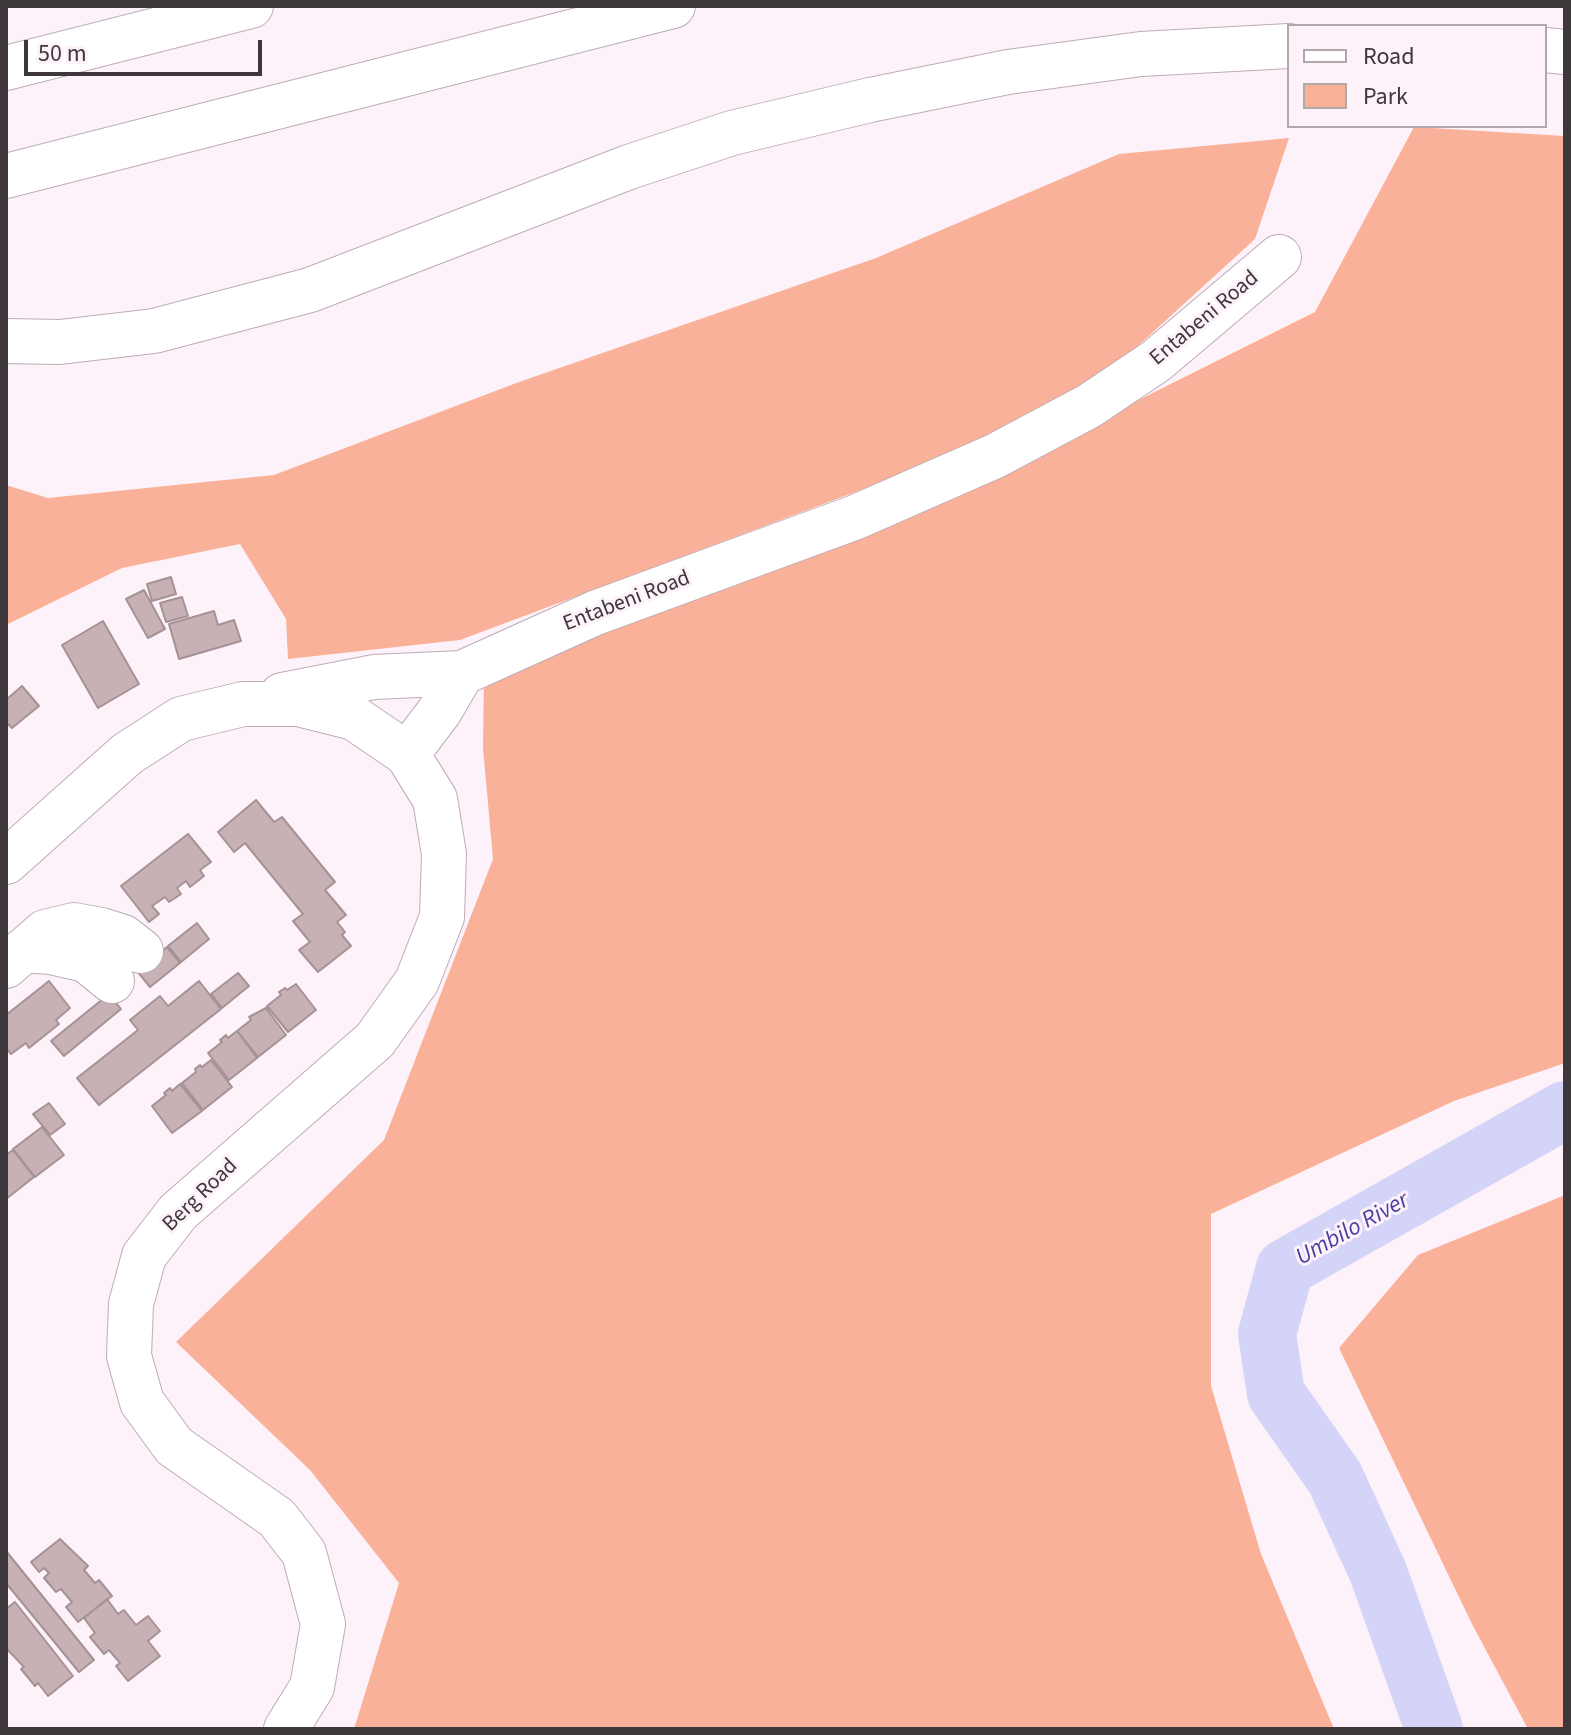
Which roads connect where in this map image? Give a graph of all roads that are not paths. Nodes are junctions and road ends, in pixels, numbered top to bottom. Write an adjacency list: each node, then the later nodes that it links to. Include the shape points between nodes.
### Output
1 (251, 6): 4 (main road)
2 (673, 6): 5 (main road)
3 (1287, 46): 7 (main road, via 1141,54 1008,72 870,100 732,133 629,167 310,290 154,331 60,342)
4 (6, 68)
5 (6, 176)
6 (1279, 257): 8 (main road, Entabeni Road, via 1156,361 1089,406 995,456 856,517 595,613)
7 (6, 341)
8 (462, 673): 9 (main road, via 374,677); 10 (main road)
9 (243, 704): 10 (main road, via 298,704 354,718); 11 (main road, via 181,719 127,754)
10 (407, 754): 14 (main road, Berg Road, via 435,799 444,854 442,917 417,981 375,1040 178,1212 144,1256 131,1304 129,1356 142,1402 174,1446 277,1518 304,1553 323,1624 312,1687)
11 (6, 862)
12 (15, 958): 13 (main road, via 51,952)
13 (126, 966)
14 (286, 1729)

